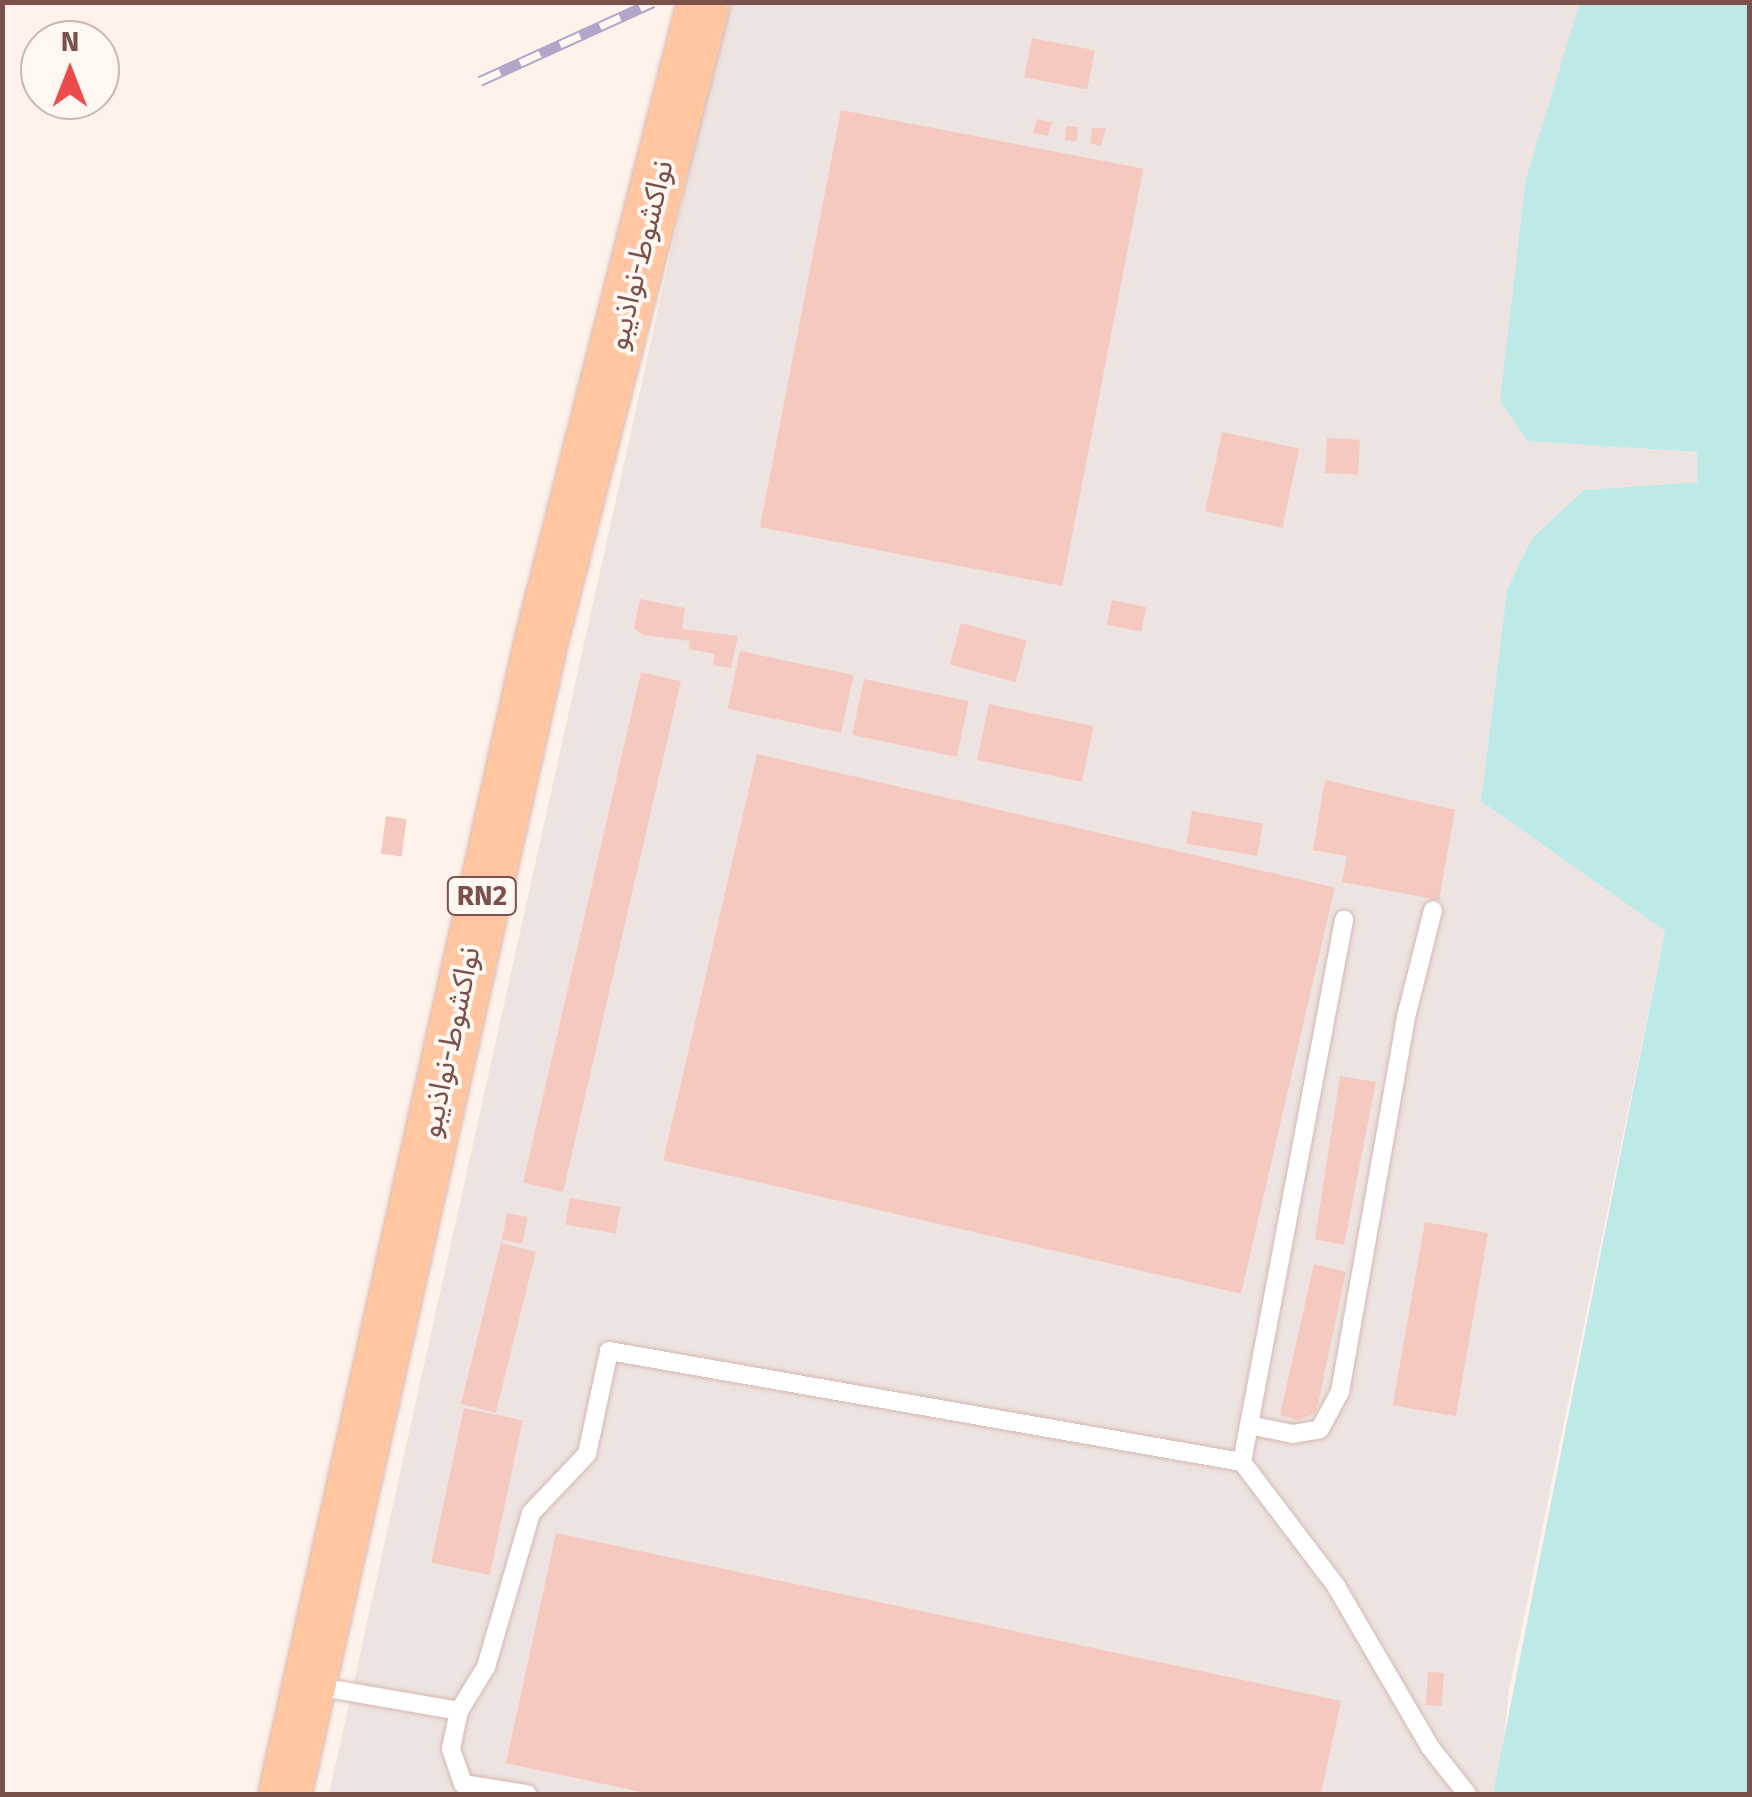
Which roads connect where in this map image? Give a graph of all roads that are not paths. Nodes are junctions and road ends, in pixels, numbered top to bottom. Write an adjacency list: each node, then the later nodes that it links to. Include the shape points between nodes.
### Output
1 (704, 2): 6 (main road, نواكشوط-نواذيبو / RN2, via 542,638)
2 (1433, 910): 4 (lane, via 1406,1017 1340,1392 1320,1429 1294,1434)
3 (1344, 920): 4 (lane)
4 (1249, 1425): 5 (lane)
5 (1242, 1462): 7 (lane, via 609,1350 587,1454 532,1513 492,1651); 8 (lane, via 1336,1586)
6 (309, 1685): 7 (lane, via 420,1710); 9 (main road, نواكشوط-نواذيبو / RN2)
7 (459, 1711): 10 (lane, via 452,1749 463,1784)
8 (1460, 1792)
9 (285, 1794)
10 (528, 1794)

